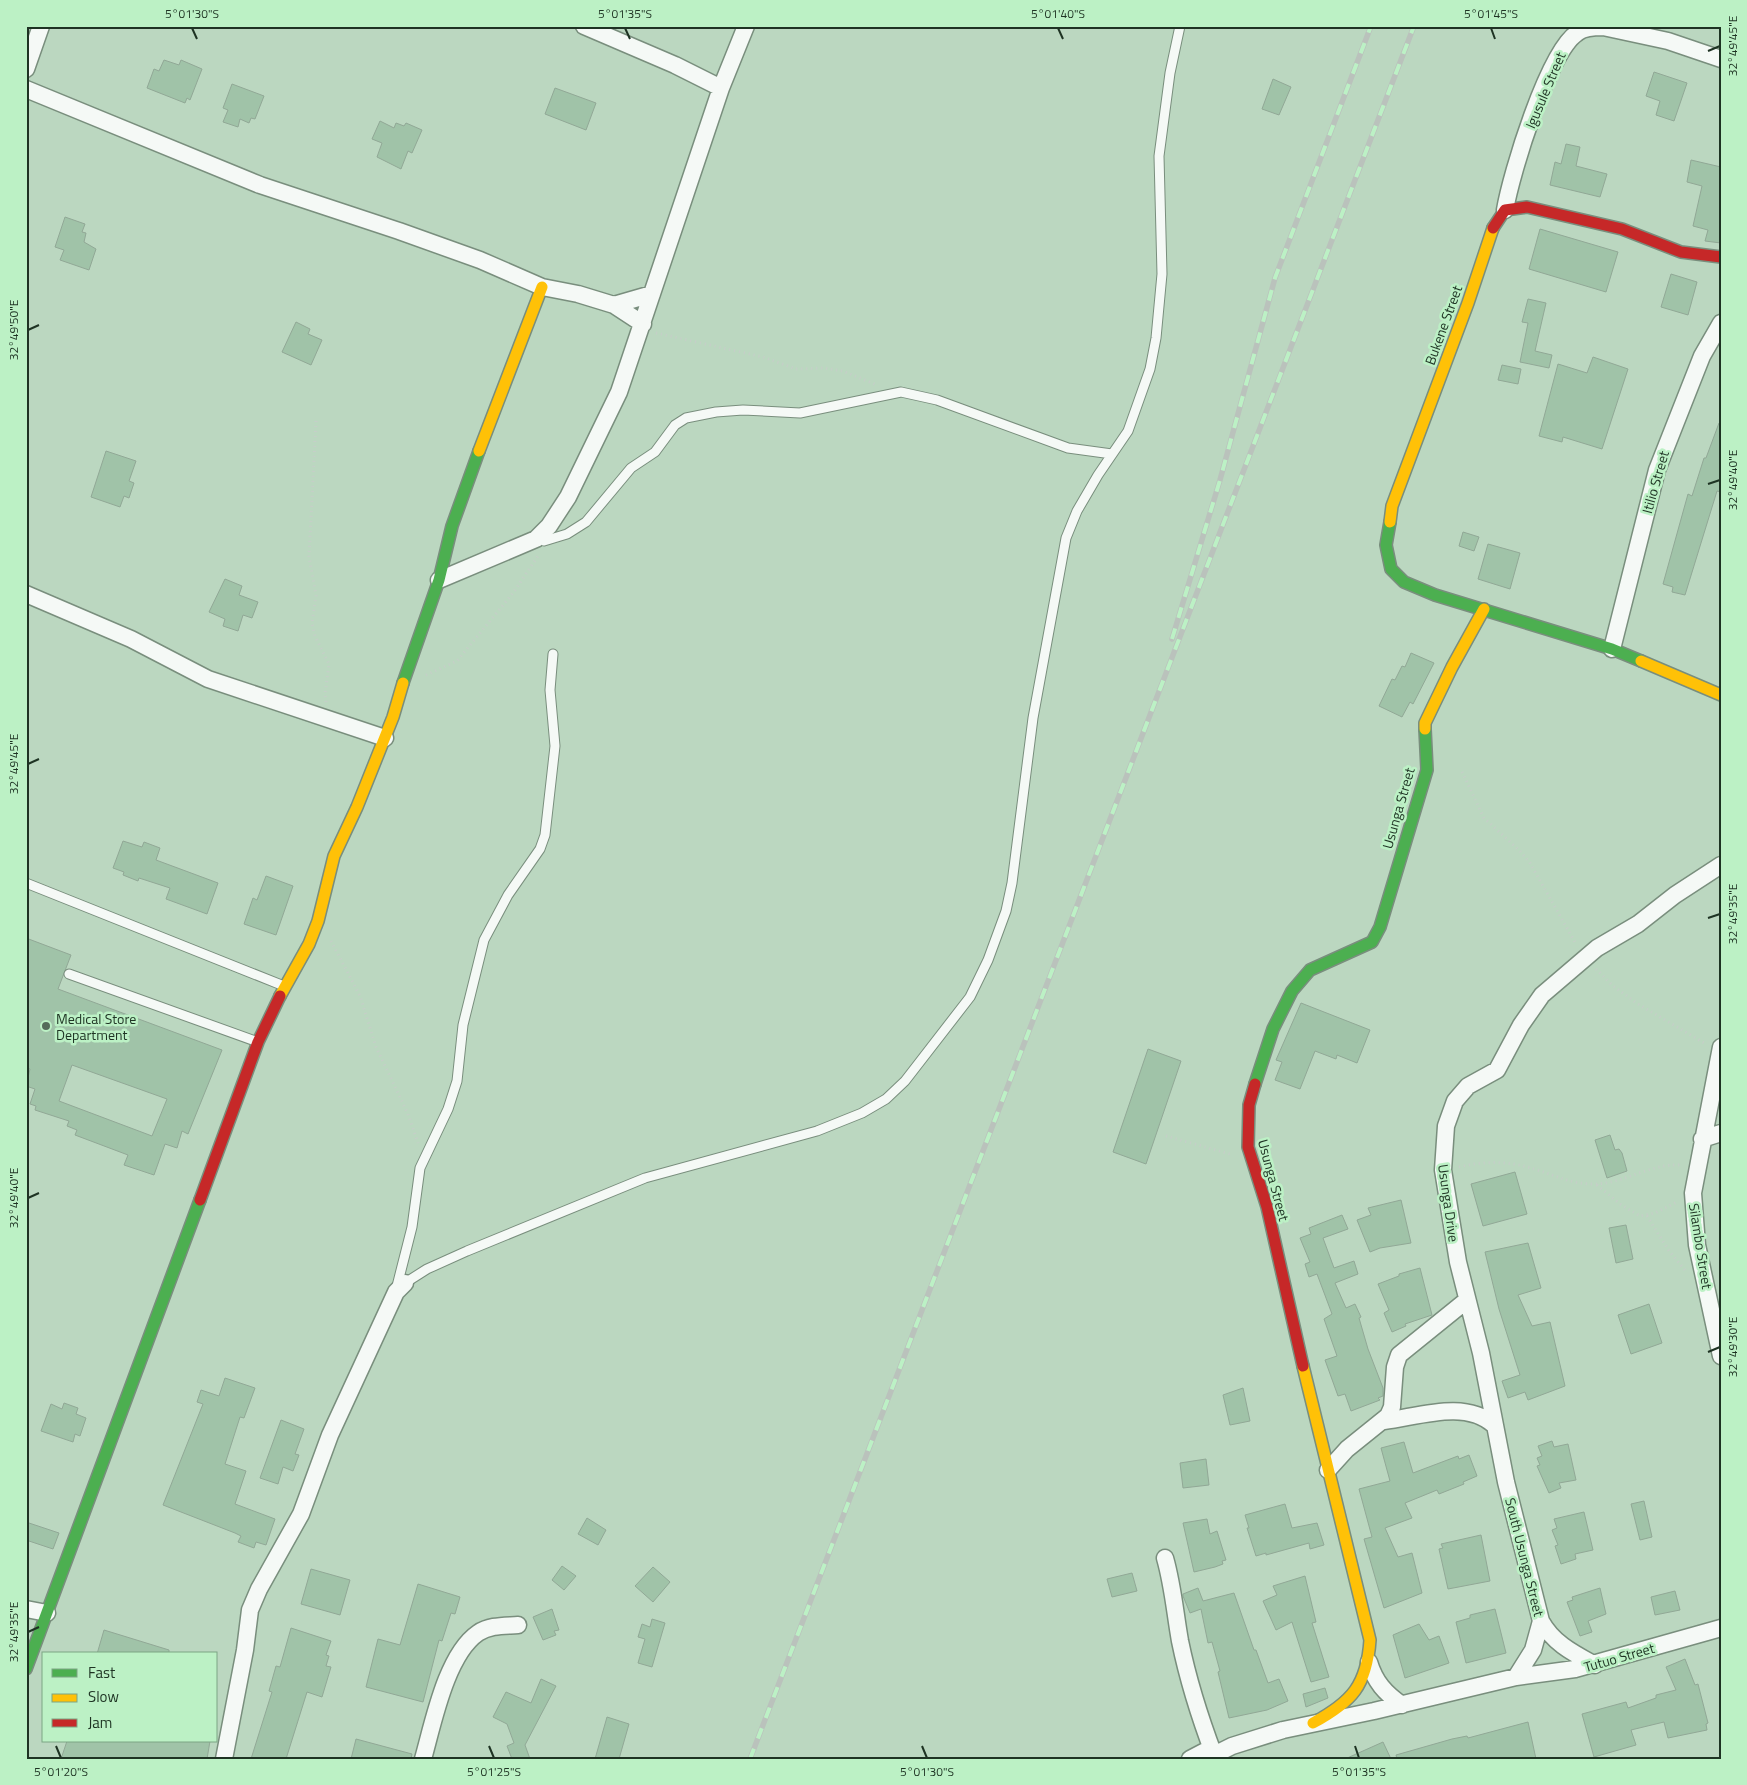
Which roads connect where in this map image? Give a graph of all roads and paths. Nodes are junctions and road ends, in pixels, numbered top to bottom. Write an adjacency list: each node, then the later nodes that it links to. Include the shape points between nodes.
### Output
1 (41, 26): 6 (street)
2 (584, 26): 7 (street)
3 (746, 26): 7 (street)
4 (1180, 26): 18 (lane, via 1159,156 1162,274 1156,338 1138,410)
5 (1721, 59): 9 (street, Igusule Street, via 1668,41 1603,27 1577,32 1564,45 1518,153)
6 (26, 69)
7 (721, 88): 12 (street)
8 (26, 89): 11 (street, via 260,185 480,260)
9 (1504, 210): 10 (street, via 1527,207 1622,228 1681,252); 22 (street, Bukene Street, via 1490,233 1468,303 1392,506 1386,545 1391,569 1404,582)
10 (1721, 258)
11 (542, 287): 13 (street); 20 (street, via 464,490)
12 (652, 294): 13 (street); 15 (street)
13 (614, 305): 15 (street)
14 (1721, 323): 23 (street, Itilio Street, via 1702,356 1656,470)
15 (642, 326): 16 (path, via 712,347 763,357 796,369 824,368 850,373); 20 (street, via 619,392 568,497 546,530 536,539)
16 (890, 393): 18 (lane, via 937,400 1068,448); 19 (lane, via 800,413 730,410 686,418 675,425 655,452 631,468 586,522 567,534)
17 (316, 421): 27 (path, via 309,556 316,596 312,623 329,664 325,694)
18 (1112, 454): 49 (lane, via 1077,511 1066,538 1033,718 1006,911 970,997 905,1081 886,1099 862,1113 817,1130 645,1178 476,1248 427,1270)
19 (544, 541): 25 (path, via 543,550 513,593 457,661)
20 (439, 580): 28 (street)
21 (26, 594): 27 (street, via 131,639 208,678)
22 (1484, 609): 23 (street, Bukene Street); 42 (street, Usunga Street, via 1425,723 1426,770 1375,938 1360,950 1310,970 1292,991 1273,1029 1249,1105 1247,1133)
23 (1612, 649): 26 (street, Bukene Street)
24 (554, 654): 41 (lane, via 550,690 555,746 545,835 540,849 508,895 484,940 463,1025 453,1094)
25 (422, 678)
26 (1721, 695)
27 (328, 718): 28 (street)
28 (385, 738): 32 (street, via 334,856)
29 (1462, 772): 33 (path, via 1484,818 1530,863)
30 (1721, 865): 33 (street, Usunga Drive)
31 (26, 883): 35 (lane)
32 (318, 921): 35 (street, via 309,944); 41 (path, via 360,996 376,1047 408,1114)
33 (1586, 957): 37 (path, via 1604,978 1638,1004 1687,1035); 44 (street, Usunga Drive, via 1542,995 1497,1070 1468,1086 1455,1100 1446,1126)
34 (69, 974): 36 (lane)
35 (284, 986): 36 (street)
36 (258, 1042): 57 (street)
37 (1720, 1048): 40 (street, Silambo Street)
38 (1721, 1133): 40 (street)
39 (1166, 1136): 42 (path)
40 (1702, 1139): 43 (street, Silambo Street)
41 (424, 1161): 49 (lane, via 418,1178)
42 (1252, 1162): 54 (street, Usunga Street, via 1267,1207)
43 (1697, 1167): 45 (path, via 1680,1164 1653,1167 1612,1182); 46 (street, Silambo Street)
44 (1443, 1170): 45 (path, via 1471,1164 1509,1163 1567,1181); 50 (street, Usunga Drive, via 1450,1222)
45 (1596, 1184): 47 (path, via 1632,1212)
46 (1693, 1193): 47 (path); 51 (street, Silambo Street, via 1697,1245)
47 (1647, 1216): 48 (path)
48 (1689, 1275)
49 (400, 1288): 68 (street, via 330,1435 301,1514 250,1610)
50 (1467, 1300): 52 (street, via 1399,1355 1394,1367 1392,1407); 53 (street, Usunga Drive)
51 (1721, 1356)
52 (1384, 1421): 53 (street, via 1467,1412 1486,1417); 54 (street, via 1347,1449)
53 (1494, 1425): 58 (street, South Usunga Street)
54 (1328, 1470): 61 (street, Usunga Street, via 1365,1614 1370,1640)
55 (1165, 1558): 67 (street, via 1174,1589 1180,1640)
56 (26, 1609): 57 (street)
57 (47, 1613): 63 (street)
58 (1541, 1621): 62 (street, South Usunga Street, via 1559,1644); 64 (street, via 1533,1650)
59 (518, 1625): 69 (street, via 491,1627 467,1643 444,1688)
60 (1721, 1628): 62 (street, Tutuo Street)
61 (1369, 1662): 65 (street, via 1378,1683); 66 (street, via 1351,1698 1338,1710)
62 (1595, 1665): 64 (street, Tutuo Street)
63 (26, 1669)
64 (1516, 1677): 65 (street, Tutuo Street)
65 (1402, 1704): 66 (street, Tutuo Street)
66 (1313, 1723): 67 (street, Tutuo Street)
67 (1212, 1754): 70 (street, Tutuo Street)
68 (224, 1759)
69 (423, 1759)
70 (1190, 1759)

